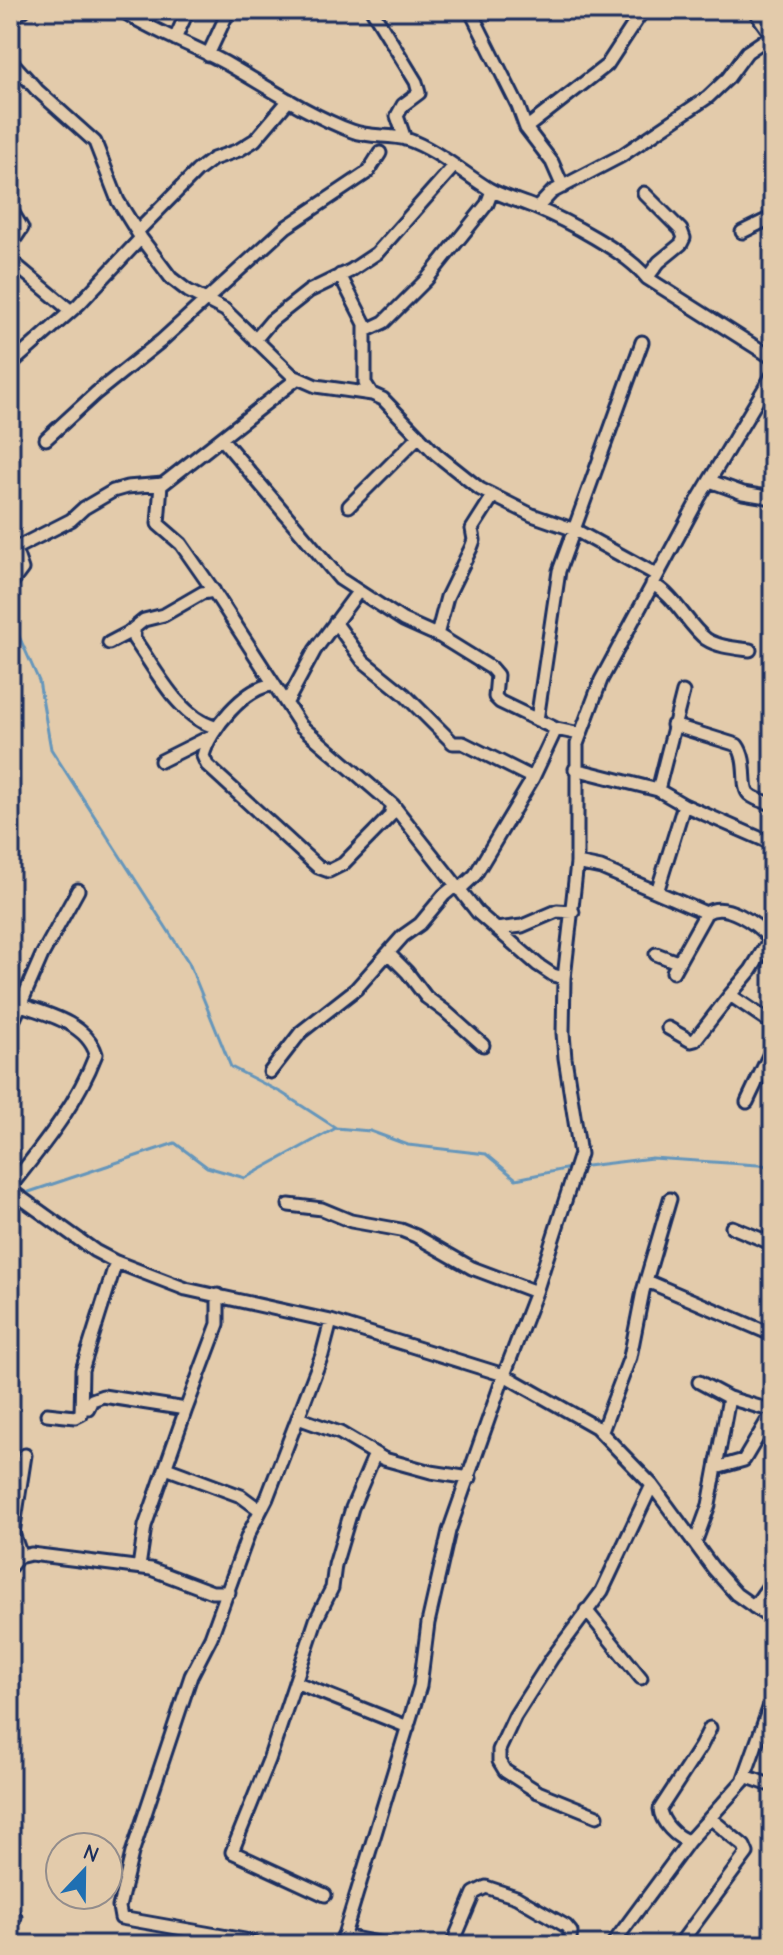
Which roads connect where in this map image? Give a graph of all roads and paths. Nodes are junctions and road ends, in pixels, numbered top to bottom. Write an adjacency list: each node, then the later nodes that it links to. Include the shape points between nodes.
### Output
1 (24, 10): 9 (street)
2 (121, 10): 11 (street)
3 (188, 10): 11 (street)
4 (229, 10): 12 (street)
5 (372, 10): 16 (street, via 419,93 397,116)
6 (470, 10): 15 (street)
7 (643, 10): 15 (street, via 607,65)
8 (754, 10): 10 (street)
9 (10, 19)
10 (772, 36): 19 (street, via 747,52 708,97 621,156)
11 (175, 39): 12 (street)
12 (208, 55): 14 (street)
13 (10, 60): 26 (street, via 95,142 112,189)
14 (289, 100): 16 (street, via 353,132); 26 (street, via 255,140 205,165)
15 (526, 128): 19 (street)
16 (405, 139): 18 (street)
17 (380, 153): 31 (street, via 368,172 301,216)
18 (454, 166): 20 (street); 29 (street, via 377,253)
19 (563, 187): 23 (street)
20 (492, 191): 23 (street); 33 (street, via 427,279 384,322)
21 (644, 193): 30 (street, via 684,238)
22 (10, 208): 27 (street, via 22,228)
23 (537, 208): 30 (street, via 602,243)
24 (773, 217): 25 (street)
25 (742, 232)
26 (139, 235): 31 (street, via 171,278); 32 (street)
27 (10, 246)
28 (10, 260): 32 (street)
29 (340, 275): 33 (street); 34 (street, via 309,291)
30 (647, 278): 36 (street)
31 (205, 299): 34 (street, via 225,310); 42 (street)
32 (71, 311): 37 (street)
33 (365, 331): 40 (street, via 365,383)
34 (255, 340): 38 (street)
35 (642, 342): 49 (street)
36 (773, 358)
37 (10, 365)
38 (298, 378): 40 (street, via 316,386); 43 (street)
39 (770, 382): 44 (street)
40 (372, 394): 41 (street)
41 (419, 436): 46 (street); 48 (street)
42 (46, 439)
43 (222, 439): 45 (street); 53 (street, via 325,564)
44 (710, 481): 47 (street); 50 (street)
45 (161, 484): 51 (street, via 113,491 18,547 22,569); 52 (street, via 158,524 181,544)
46 (493, 496): 49 (street); 56 (street, via 472,529 474,540 447,597)
47 (773, 498)
48 (349, 506)
49 (573, 529): 50 (street); 62 (street, via 559,571)
50 (654, 579): 58 (street, via 703,637); 66 (street, via 601,680)
51 (10, 585)
52 (214, 591): 55 (street); 59 (street)
53 (358, 592): 54 (street); 56 (street)
54 (335, 622): 61 (street); 69 (street, via 363,661 453,743 463,743)
55 (134, 628): 57 (street); 65 (street, via 134,639 186,711)
56 (437, 635): 62 (street, via 491,668 497,675 497,699)
57 (109, 643)
58 (750, 650)
59 (273, 685): 61 (street); 65 (street, via 256,689)
60 (683, 692): 63 (street)
61 (287, 697): 73 (street, via 309,734)
62 (537, 720): 64 (street)
63 (673, 725): 70 (street); 71 (street, via 737,745 745,764 747,794)
64 (556, 729): 66 (street); 69 (street)
65 (212, 732): 67 (street); 73 (street, via 203,756 207,765 318,867 329,871 343,864)
66 (580, 734): 68 (street)
67 (161, 761)
68 (575, 769): 70 (street); 75 (street)
69 (533, 778): 76 (street, via 475,875)
70 (658, 790): 72 (street)
71 (773, 804)
72 (684, 805): 74 (street); 78 (street)
73 (395, 812): 76 (street, via 426,843)
74 (773, 844)
75 (577, 863): 78 (street); 79 (street)
76 (457, 888): 81 (street); 82 (street, via 444,895)
77 (78, 890): 86 (street)
78 (657, 892): 80 (street)
79 (573, 912): 81 (street, via 557,911 522,926); 84 (street)
80 (706, 913): 83 (street, via 675,967); 85 (street, via 724,908 770,939)
81 (496, 929): 84 (street, via 538,965)
82 (389, 954): 90 (street, via 426,997); 92 (street, via 356,989 301,1032)
83 (656, 954)
84 (564, 978): 101 (street, via 565,1058 580,1154)
85 (730, 995): 88 (street); 89 (street, via 695,1040)
86 (21, 1005): 87 (street); 94 (street, via 70,1024 96,1054 68,1113)
87 (10, 1023)
88 (773, 1024)
89 (668, 1028)
90 (483, 1045)
91 (773, 1047): 93 (street)
92 (270, 1072)
93 (747, 1102)
94 (10, 1188): 99 (street)
95 (670, 1199): 100 (street)
96 (289, 1205): 101 (street, via 401,1230 472,1268)
97 (732, 1227): 98 (street)
98 (773, 1244)
99 (116, 1262): 102 (street, via 186,1289); 108 (street, via 82,1370)
100 (647, 1281): 104 (street); 113 (street, via 630,1357)
101 (536, 1292): 105 (street)
102 (218, 1295): 103 (street); 109 (street, via 218,1324)
103 (331, 1321): 105 (street); 112 (street)
104 (773, 1335)
105 (504, 1375): 113 (street); 118 (street)
106 (699, 1382): 107 (street)
107 (729, 1398): 110 (street); 117 (street)
108 (82, 1407): 109 (street, via 103,1396); 111 (street, via 79,1416)
109 (186, 1409): 116 (street)
110 (773, 1411): 117 (street, via 744,1460)
111 (47, 1414)
112 (298, 1418): 114 (street, via 340,1433); 120 (street)
113 (602, 1431): 119 (street)
114 (375, 1454): 118 (street); 131 (street)
115 (25, 1455): 122 (street, via 13,1533)
116 (166, 1468): 120 (street, via 241,1496); 124 (street, via 145,1526)
117 (716, 1468): 121 (street)
118 (470, 1478): 133 (street, via 449,1531)
119 (652, 1485): 121 (street); 128 (street, via 602,1591)
120 (260, 1510): 126 (street)
121 (695, 1543): 127 (street, via 736,1594)
122 (21, 1556): 123 (street); 124 (street)
123 (10, 1567)
124 (139, 1567): 126 (street, via 212,1592)
125 (773, 1580): 127 (street)
126 (229, 1592): 143 (street, via 191,1676 119,1907 121,1918)
127 (754, 1607): 129 (street)
128 (586, 1610): 130 (street); 137 (street, via 515,1716 500,1745 499,1761 505,1771 538,1792)
129 (773, 1620)
130 (641, 1678)
131 (295, 1682): 133 (street); 140 (street, via 232,1852)
132 (773, 1697): 135 (street)
133 (408, 1727): 142 (street)
134 (710, 1728): 139 (street, via 660,1809 677,1836)
135 (745, 1776): 136 (street); 138 (street)
136 (773, 1786)
137 (597, 1816)
138 (710, 1818): 139 (street); 148 (street, via 747,1853)
139 (689, 1841): 147 (street)
140 (325, 1895)
141 (773, 1936): 149 (street)
142 (342, 1940): 144 (street)
143 (256, 1945)
144 (389, 1945)
145 (452, 1945): 146 (street, via 474,1893 486,1887 516,1897 566,1926 571,1932)
146 (569, 1945)
147 (612, 1945)
148 (679, 1945)
149 (768, 1945)

